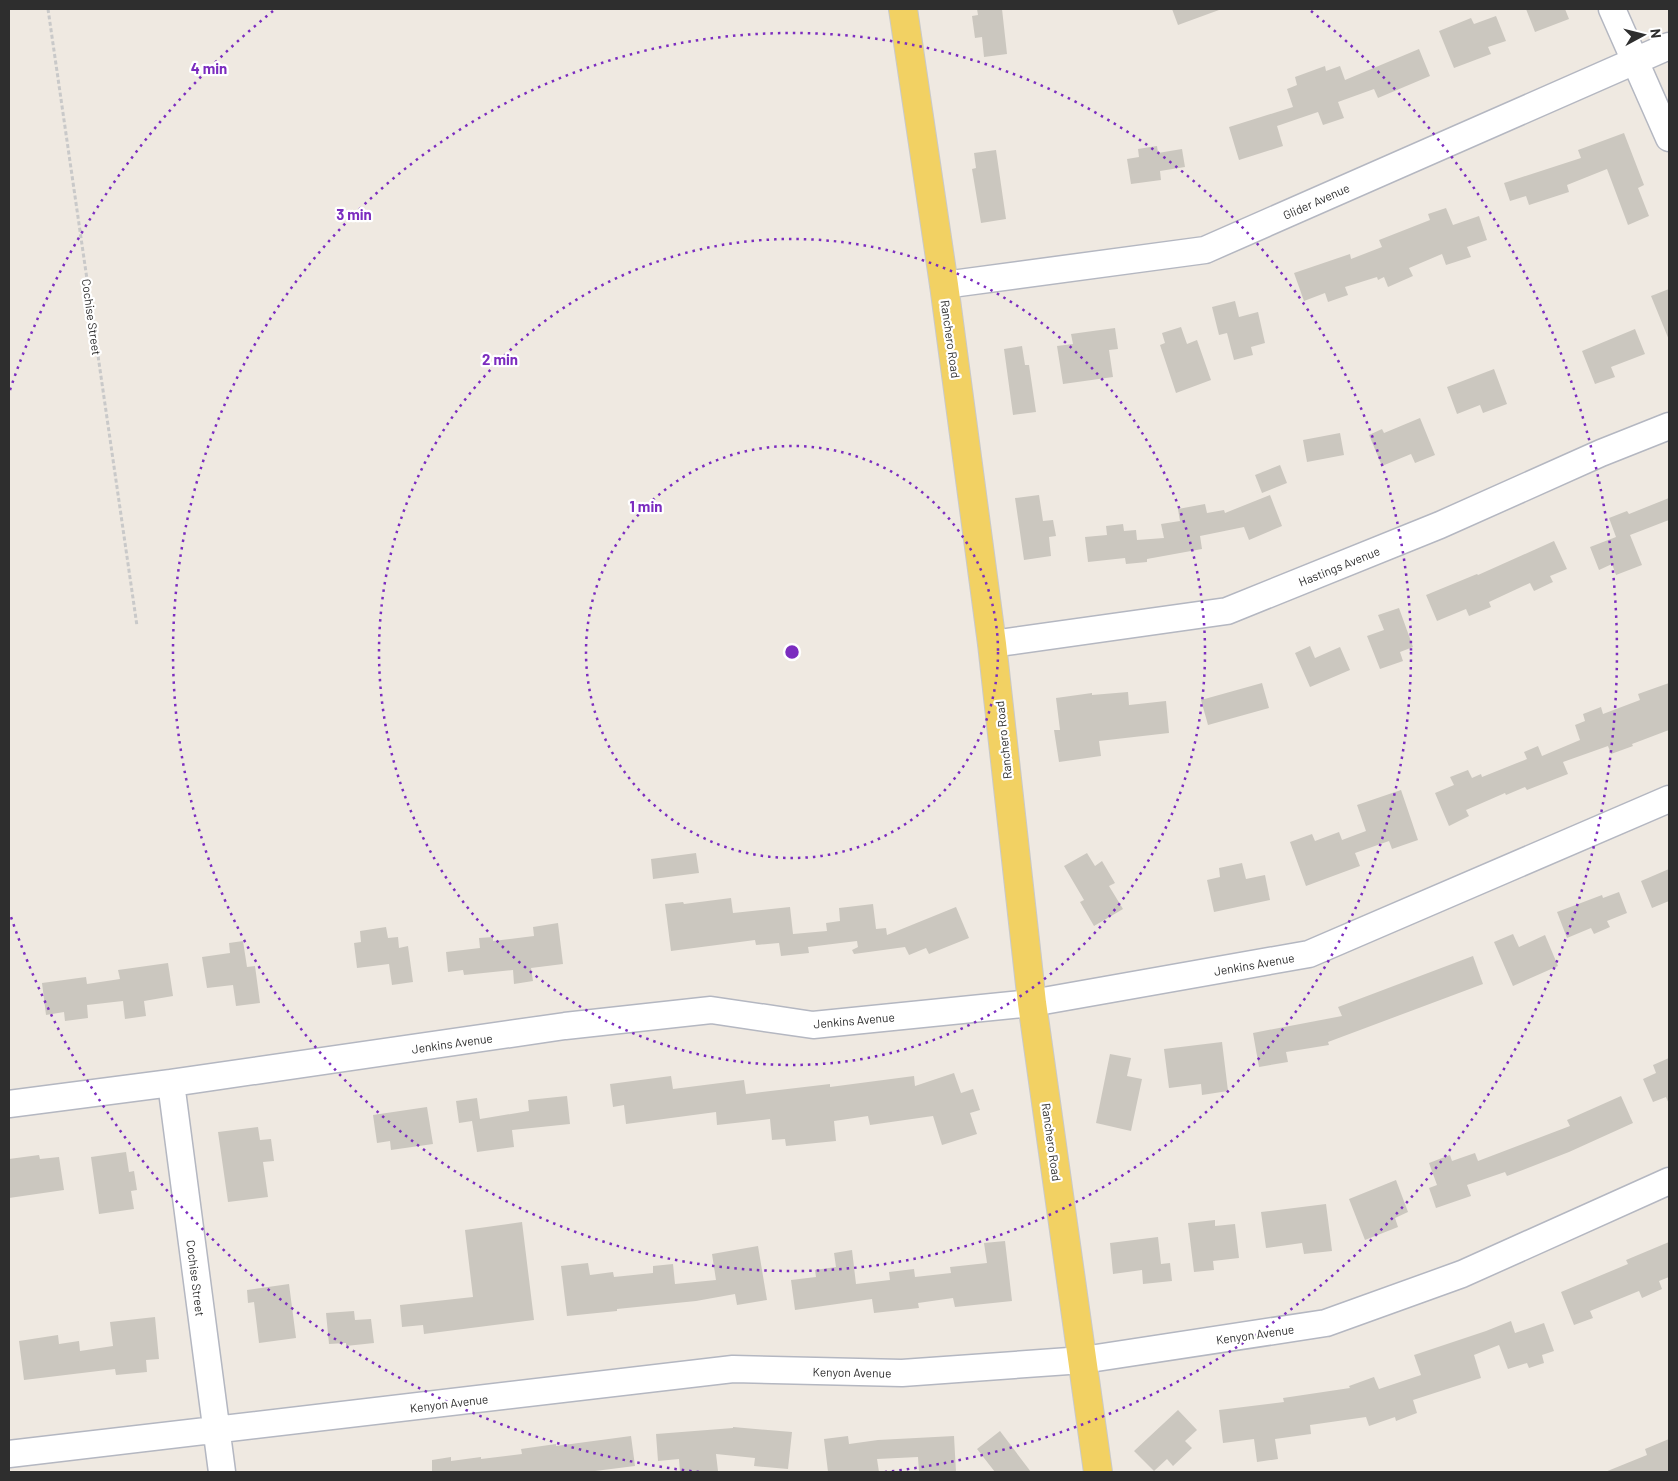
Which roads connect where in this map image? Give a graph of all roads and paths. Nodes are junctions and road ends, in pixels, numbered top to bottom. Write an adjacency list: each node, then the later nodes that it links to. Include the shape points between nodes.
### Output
1 (48, 9): 9 (path, Cochise Street)
2 (903, 9): 7 (main road, Ranchero Road)
3 (1612, 9): 5 (street)
4 (1669, 46): 5 (street, Glider Avenue)
5 (1635, 61): 6 (street); 7 (street, Glider Avenue, via 1206,250)
6 (1669, 138)
7 (944, 285): 10 (main road, Ranchero Road)
8 (1669, 426): 10 (street, Hastings Avenue, via 1440,525 1227,611)
9 (137, 626)
10 (992, 644): 12 (main road, Ranchero Road)
11 (1669, 799): 12 (street, Jenkins Avenue, via 1309,954)
12 (1032, 1003): 13 (street, Jenkins Avenue, via 813,1025 710,1010 565,1026); 16 (main road, Ranchero Road)
13 (171, 1083): 14 (street, Jenkins Avenue); 17 (street, Cochise Street)
14 (9, 1104)
15 (1669, 1181): 16 (street, Kenyon Avenue, via 1462,1274 1326,1323)
16 (1083, 1360): 17 (street, Kenyon Avenue, via 902,1373 733,1369); 20 (main road, Ranchero Road)
17 (216, 1430): 18 (street, Kenyon Avenue); 19 (street, Cochise Street)
18 (9, 1454)
19 (222, 1472)
20 (1098, 1472)

